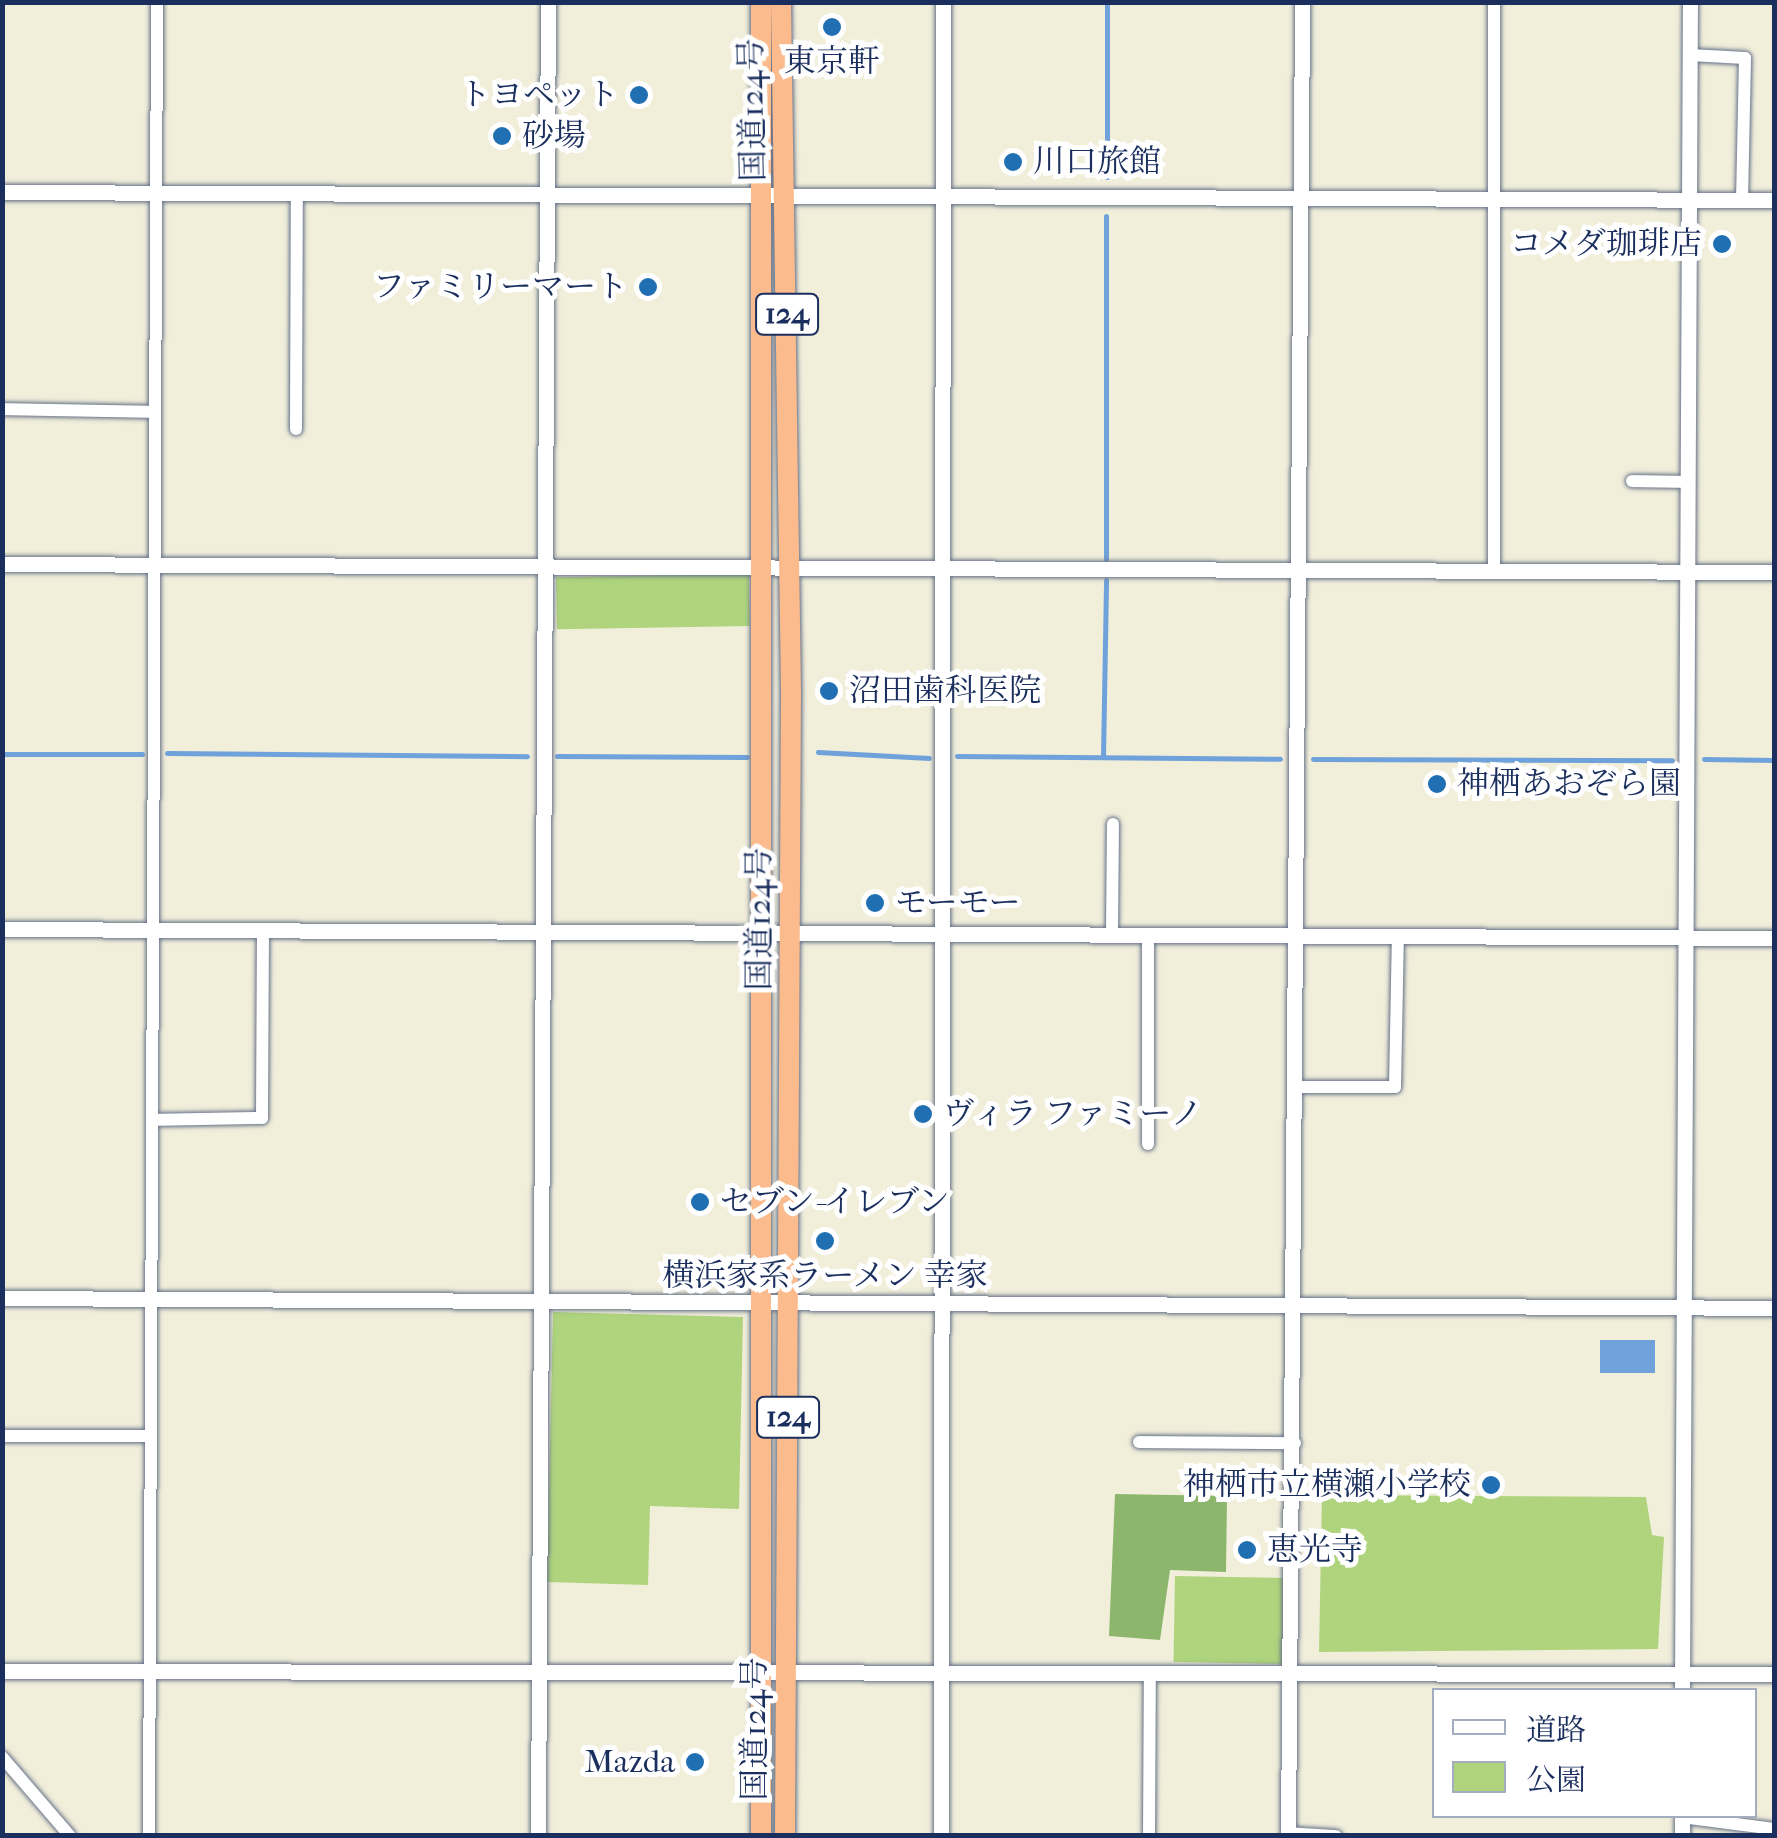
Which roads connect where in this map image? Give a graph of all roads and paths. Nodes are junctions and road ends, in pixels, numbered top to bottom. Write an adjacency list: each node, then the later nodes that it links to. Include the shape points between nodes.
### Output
1 (157, 2): 11 (street)
2 (548, 2): 13 (street)
3 (762, 2): 14 (highway, 国道124号 / 124)
4 (781, 2): 15 (highway, 国道124号 / 124)
5 (942, 2): 16 (street)
6 (1302, 2): 17 (street)
7 (1494, 2): 18 (street)
8 (1690, 2): 9 (street)
9 (1690, 56): 19 (street); 20 (street, via 1745,58)
10 (2, 192): 11 (street)
11 (157, 194): 12 (street); 23 (street)
12 (297, 194): 13 (street); 24 (street)
13 (546, 194): 14 (street); 29 (street)
14 (762, 195): 15 (street); 31 (highway, 国道124号 / 124)
15 (785, 195): 16 (street); 32 (highway, 国道124号 / 124)
16 (943, 196): 17 (street); 30 (street)
17 (1302, 198): 18 (street); 33 (street)
18 (1492, 198): 19 (street); 34 (street)
19 (1689, 200): 20 (street); 26 (street)
20 (1742, 200): 21 (street)
21 (1774, 200)
22 (2, 410): 23 (street)
23 (155, 412): 28 (street)
24 (296, 430)
25 (1632, 481): 26 (street)
26 (1688, 482): 35 (street)
27 (2, 564): 28 (street)
28 (154, 565): 29 (street); 39 (street)
29 (544, 565): 31 (street); 41 (street)
30 (941, 568): 32 (street); 33 (street); 44 (street)
31 (766, 569): 32 (street); 42 (highway, 国道124号 / 124)
32 (790, 569): 43 (highway, 国道124号 / 124)
33 (1300, 570): 34 (street); 47 (street)
34 (1494, 570): 35 (street)
35 (1688, 570): 36 (street); 49 (street)
36 (1774, 572)
37 (1113, 824): 45 (street)
38 (2, 929): 39 (street)
39 (154, 930): 40 (street); 52 (street)
40 (263, 930): 41 (street); 52 (street, via 262,1118)
41 (543, 932): 42 (street); 56 (street)
42 (766, 932): 43 (street); 57 (highway, 国道124号 / 124)
43 (790, 932): 44 (street); 58 (highway, 国道124号 / 124)
44 (941, 934): 45 (street); 59 (street)
45 (1112, 934): 46 (street)
46 (1148, 935): 47 (street); 53 (street)
47 (1297, 936): 48 (street); 51 (street)
48 (1398, 936): 49 (street); 51 (street, via 1395,1087)
49 (1685, 937): 50 (street); 61 (street)
50 (1774, 938)
51 (1296, 1088): 60 (street)
52 (152, 1120): 55 (street)
53 (1148, 1144)
54 (2, 1298): 55 (street)
55 (152, 1299): 56 (street); 64 (street)
56 (541, 1300): 57 (street); 74 (street)
57 (767, 1301): 58 (street); 69 (highway, 国道124号 / 124)
58 (789, 1302): 59 (street); 67 (highway, 国道124号 / 124)
59 (940, 1302): 60 (street); 70 (street)
60 (1296, 1305): 61 (street); 66 (street)
61 (1684, 1307): 62 (street); 76 (street)
62 (1774, 1308)
63 (2, 1436): 64 (street)
64 (151, 1436): 71 (street)
65 (1138, 1442): 66 (street)
66 (1294, 1443): 73 (street)
67 (785, 1670): 69 (street); 70 (street); 85 (highway, 国道124号 / 124)
68 (2, 1671): 71 (street)
69 (763, 1671): 74 (street); 84 (highway, 国道124号 / 124)
70 (942, 1671): 72 (street); 86 (street)
71 (152, 1672): 74 (street); 82 (street)
72 (1150, 1672): 73 (street); 87 (street)
73 (1292, 1672): 76 (street); 80 (street)
74 (539, 1673): 83 (street)
75 (1774, 1674): 76 (street)
76 (1682, 1682)
77 (2, 1757): 81 (street)
78 (1696, 1818): 79 (street)
79 (1774, 1829)
80 (1288, 1834): 88 (street)
81 (70, 1836)
82 (150, 1836)
83 (538, 1836)
84 (761, 1836)
85 (785, 1836)
86 (941, 1836)
87 (1149, 1836)
88 (1336, 1836)

